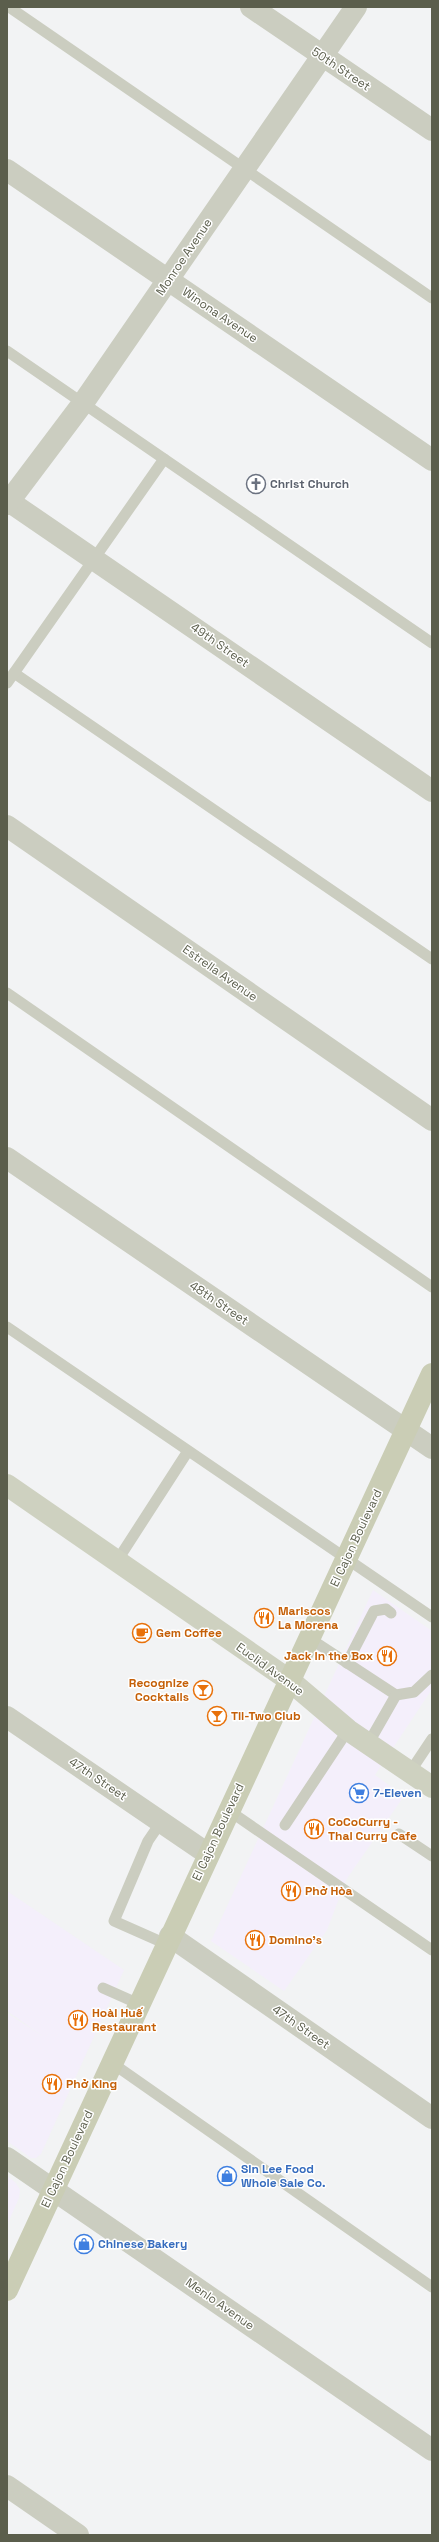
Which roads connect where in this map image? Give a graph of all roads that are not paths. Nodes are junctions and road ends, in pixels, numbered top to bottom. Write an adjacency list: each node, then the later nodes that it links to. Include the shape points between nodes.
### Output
1 (9, 7): 6 (lane)
2 (251, 7): 4 (street, 50th Street)
3 (356, 7): 4 (street, Monroe Avenue)
4 (322, 56): 5 (street, 50th Street); 6 (street, Monroe Avenue)
5 (432, 130)
6 (244, 169): 8 (street, Monroe Avenue); 9 (lane)
7 (7, 170): 8 (street, Winona Avenue)
8 (169, 280): 11 (street, Monroe Avenue); 13 (street, Winona Avenue)
9 (432, 298)
10 (7, 351): 11 (lane)
11 (83, 403): 12 (lane); 14 (street, Monroe Avenue)
12 (164, 459): 15 (lane); 16 (lane)
13 (432, 460)
14 (8, 502): 15 (street, 49th Street)
15 (93, 558): 17 (lane); 19 (street, 49th Street)
16 (432, 643)
17 (14, 673): 18 (lane); 21 (lane)
18 (7, 683)
19 (432, 792)
20 (7, 826): 23 (street, Estrella Avenue)
21 (432, 959)
22 (7, 993): 25 (lane)
23 (432, 1120)
24 (7, 1158): 28 (street, 48th Street)
25 (432, 1287)
26 (7, 1326): 30 (lane)
27 (432, 1374): 28 (main road, El Cajon Boulevard)
28 (407, 1430): 29 (street, 48th Street); 32 (main road, El Cajon Boulevard)
29 (432, 1448)
30 (188, 1451): 32 (lane); 33 (lane)
31 (7, 1485): 33 (main road, Euclid Avenue)
32 (346, 1559): 35 (lane); 36 (main road, El Cajon Boulevard)
33 (117, 1561): 39 (main road, Euclid Avenue)
34 (391, 1613): 37 (lane, via 386,1609 374,1611)
35 (432, 1617)
36 (309, 1638): 37 (lane); 39 (main road, El Cajon Boulevard)
37 (347, 1663): 40 (lane)
38 (432, 1674): 40 (lane, via 414,1692)
39 (288, 1680): 42 (main road, Euclid Avenue); 47 (main road, El Cajon Boulevard)
40 (396, 1695): 44 (lane)
41 (7, 1716): 48 (street, 47th Street)
42 (348, 1730): 44 (main road, Euclid Avenue); 49 (lane)
43 (432, 1739): 45 (lane)
44 (368, 1744): 45 (main road, Euclid Avenue)
45 (410, 1772): 46 (main road, Euclid Avenue)
46 (432, 1787)
47 (228, 1810): 51 (main road, El Cajon Boulevard); 54 (lane)
48 (161, 1822): 51 (street, 47th Street); 53 (lane, via 148,1841 114,1921)
49 (285, 1825)
50 (399, 1834): 52 (lane)
51 (208, 1854): 53 (main road, El Cajon Boulevard)
52 (432, 1856)
53 (168, 1940): 56 (main road, El Cajon Boulevard); 58 (street, 47th Street)
54 (432, 1950)
55 (103, 1988): 56 (lane)
56 (139, 2004): 57 (main road, El Cajon Boulevard)
57 (112, 2063): 60 (main road, El Cajon Boulevard); 61 (lane)
58 (432, 2118)
59 (7, 2158): 60 (street, Menlo Avenue)
60 (53, 2190): 62 (main road, El Cajon Boulevard); 63 (street, Menlo Avenue)
61 (432, 2287)
62 (7, 2290)
63 (432, 2450)
64 (7, 2486): 65 (street)
65 (78, 2535)

